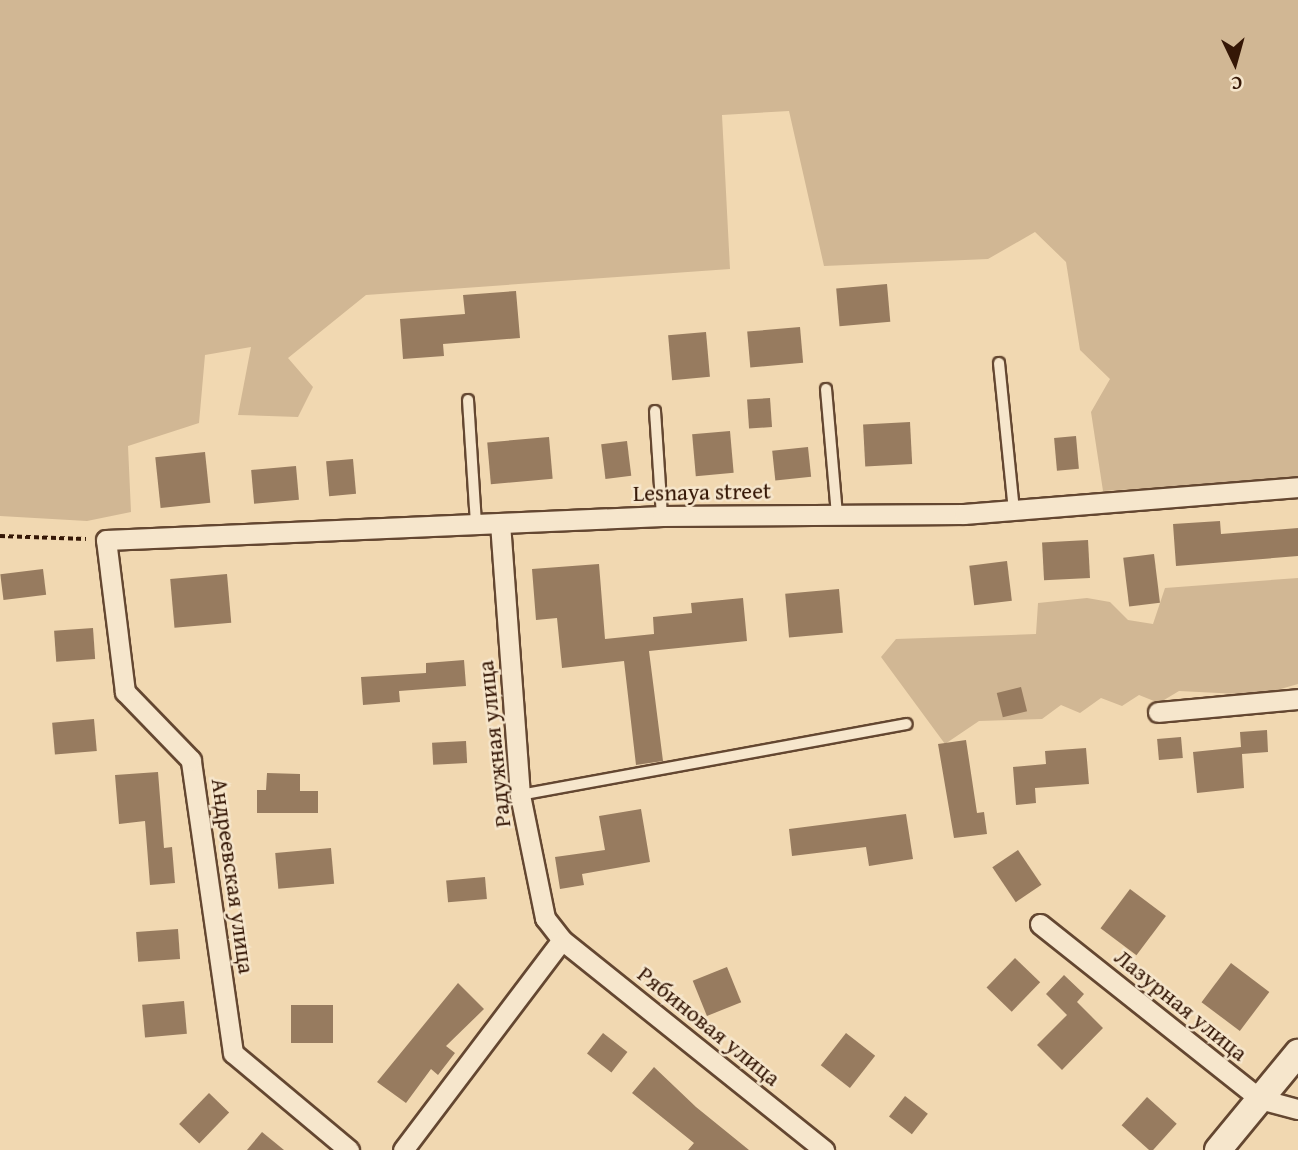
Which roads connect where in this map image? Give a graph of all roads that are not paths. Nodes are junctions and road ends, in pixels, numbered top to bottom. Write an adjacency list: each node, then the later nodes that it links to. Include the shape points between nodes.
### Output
1 (999, 363): 6 (lane)
2 (826, 389): 7 (lane)
3 (468, 400): 10 (lane)
4 (655, 411): 8 (lane)
5 (1298, 486): 6 (street, Lesnaya street)
6 (1014, 510): 7 (street, Lesnaya street)
7 (837, 514): 8 (street, Lesnaya street)
8 (662, 516): 9 (street, Lesnaya street)
9 (500, 523): 10 (street, Lesnaya street); 15 (street, Радужная улица)
10 (476, 524): 11 (street, Lesnaya street)
11 (106, 540): 21 (street, Андреевская улица, via 125,692 191,760 233,1053)
12 (1298, 699): 13 (street)
13 (1158, 712)
14 (906, 724): 15 (lane)
15 (520, 795): 17 (street, Радужная улица, via 545,918)
16 (1040, 924): 19 (street, Лазурная улица)
17 (562, 940): 22 (street); 23 (street, Рябиновая улица)
18 (1298, 1053): 19 (street)
19 (1260, 1099): 20 (street, Лазурная улица); 24 (street)
20 (1298, 1109)
21 (349, 1150)
22 (403, 1150)
23 (824, 1150)
24 (1218, 1150)

